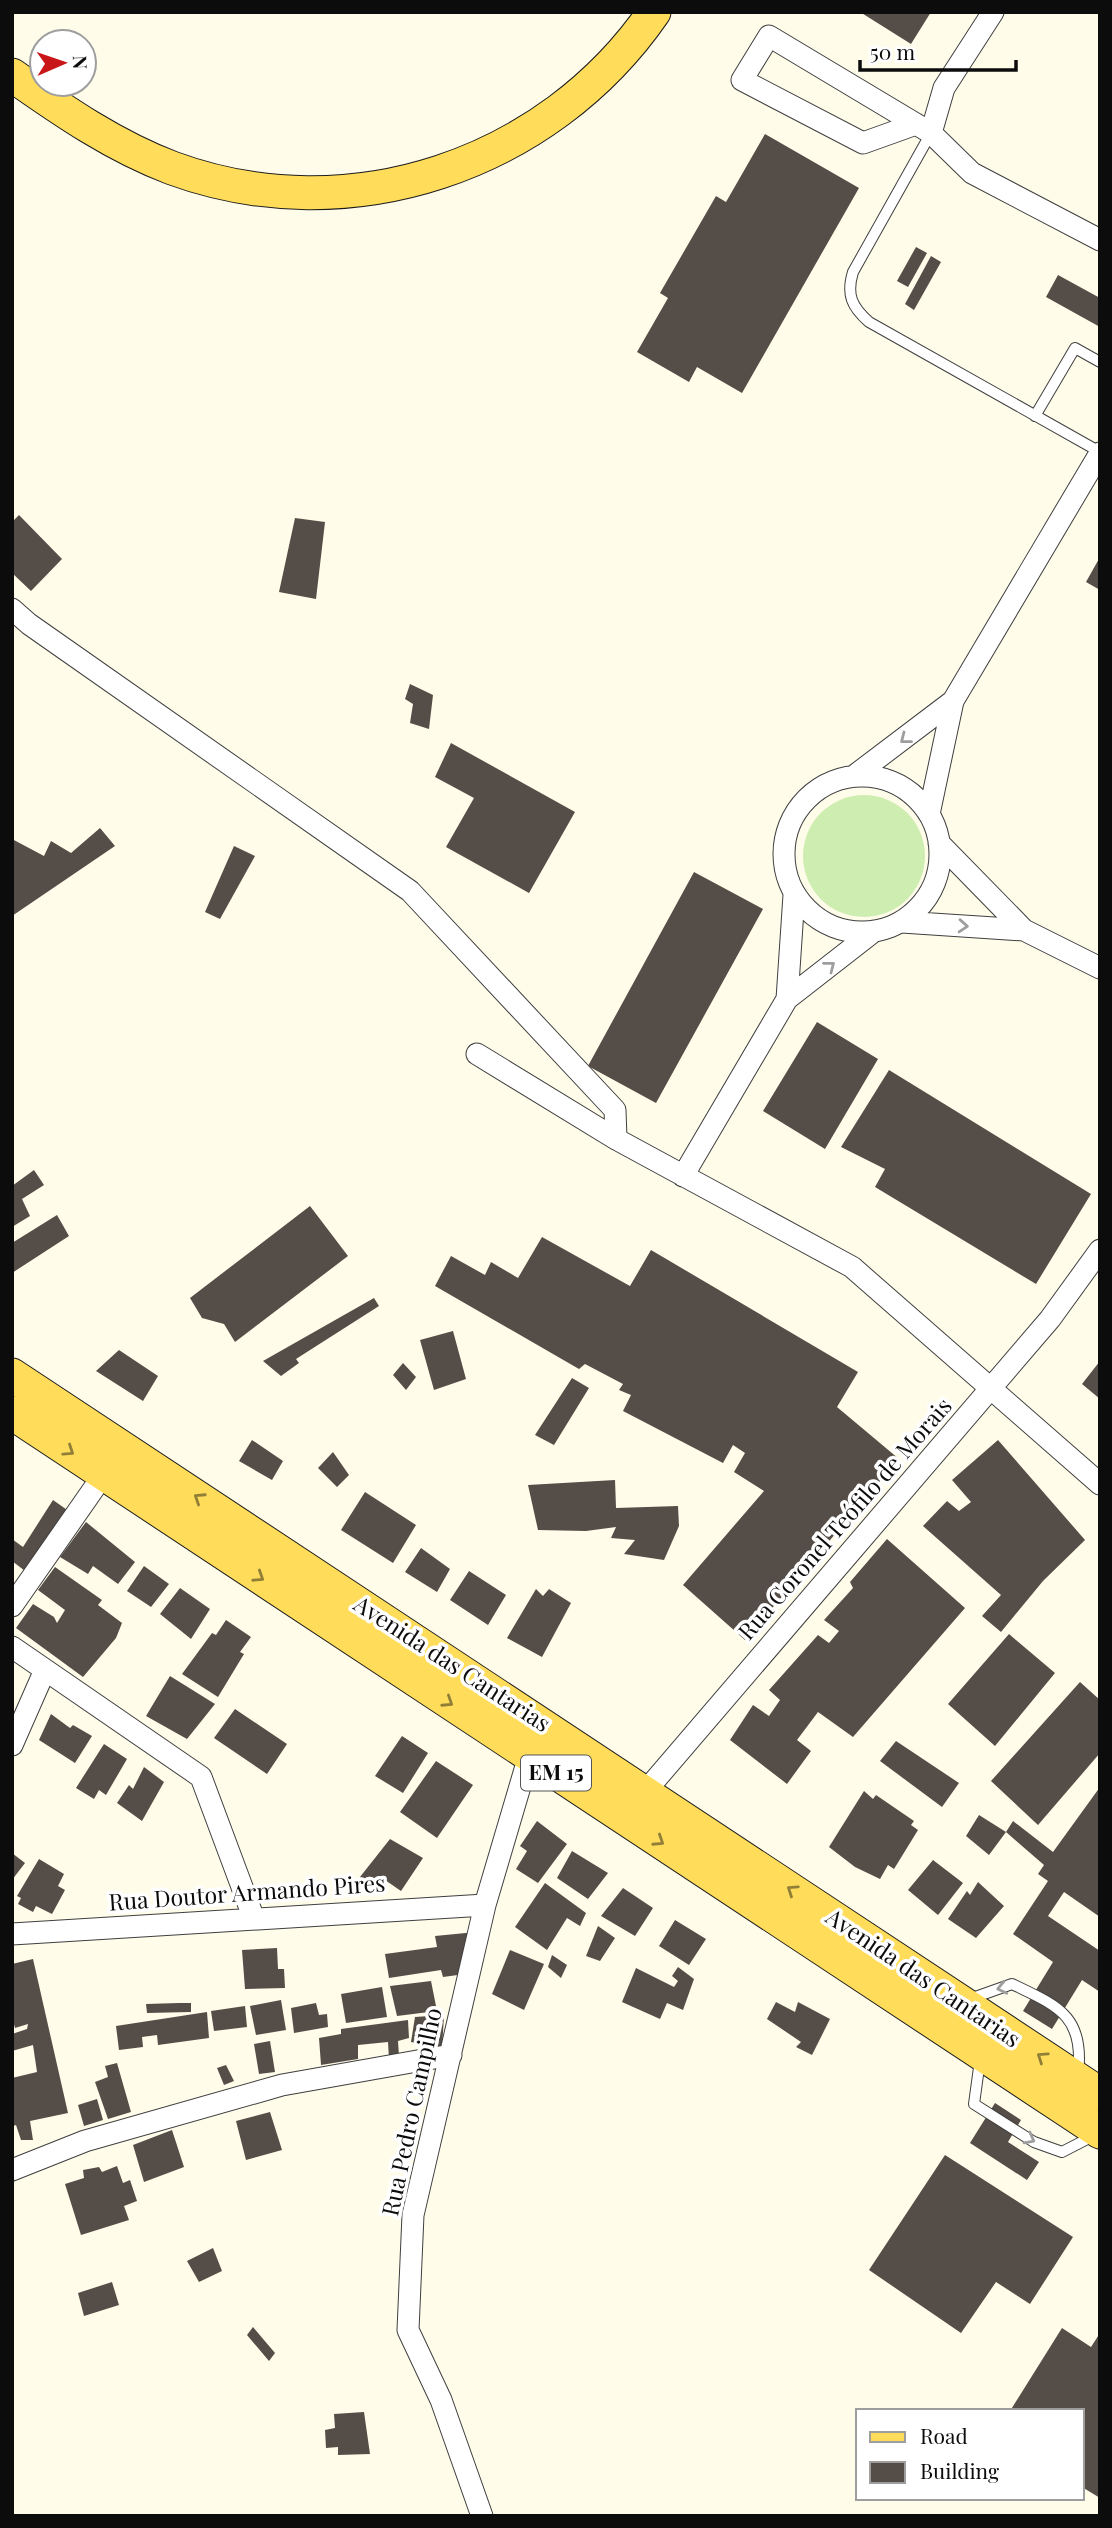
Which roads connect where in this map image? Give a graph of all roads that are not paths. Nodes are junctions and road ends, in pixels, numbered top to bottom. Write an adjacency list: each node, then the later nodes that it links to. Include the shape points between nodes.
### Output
1 (637, 12): 7 (main road, via 600,58 519,122 461,152 355,178 298,180 216,168 122,131)
2 (654, 12): 6 (main road, via 586,89 541,125 495,152 418,180 335,193 236,186 173,168 107,138)
3 (993, 12): 8 (street)
4 (12, 59): 5 (main road)
5 (28, 70)
6 (12, 75)
7 (69, 98)
8 (924, 128): 8 (street, via 769,36 742,80 863,143); 9 (street, via 972,173); 11 (lane, via 853,272 850,299 869,322)
9 (1100, 240)
10 (1100, 362): 11 (lane, via 1075,348)
11 (1035, 416): 12 (lane)
12 (1100, 453): 15 (street)
13 (12, 609): 14 (street)
14 (21, 627): 26 (street, via 410,891 615,1110)
15 (953, 701): 16 (street, one-way to 16); 17 (street)
16 (854, 776): 17 (street, via 900,785); 19 (street, via 829,783 807,797 792,819 784,844 785,870)
17 (929, 814): 18 (street)
18 (939, 843): 20 (street, via 933,888); 21 (street)
19 (794, 895): 22 (street, via 828,926); 24 (street)
20 (902, 922): 21 (street, one-way to 21); 22 (street)
21 (1024, 930): 23 (street)
22 (873, 932): 24 (street, one-way to 22)
23 (1100, 968)
24 (787, 999): 27 (street)
25 (477, 1054): 26 (street)
26 (616, 1139): 27 (street)
27 (683, 1176): 30 (street, via 852,1267)
28 (1100, 1250): 30 (street, Rua Coronel Teófilo de Morais)
29 (12, 1375): 40 (main road, Avenida das Cantarias / EM 15, one-way to 29)
30 (990, 1390): 33 (street); 40 (street, Rua Coronel Teófilo de Morais)
31 (12, 1413): 32 (main road, Avenida das Cantarias / EM 15, one-way to 32)
32 (104, 1474): 34 (street); 37 (main road, Avenida das Cantarias / EM 15, one-way to 37)
33 (1100, 1484)
34 (12, 1606)
35 (12, 1647): 36 (street)
36 (46, 1670): 38 (street); 43 (street, via 201,1777)
37 (482, 1725): 39 (main road, Avenida das Cantarias / EM 15); 40 (main road, via 528,1739 619,1794)
38 (12, 1745)
39 (530, 1756): 41 (main road, Avenida das Cantarias / EM 15); 42 (street, Rua Pedro Campilho)
40 (645, 1791): 41 (street, Rua Coronel Teófilo de Morais); 45 (main road, Avenida das Cantarias / EM 15, one-way to 40)
41 (624, 1818): 46 (main road, Avenida das Cantarias / EM 15, one-way to 46)
42 (485, 1905): 43 (street, Rua Doutor Armando Pires); 47 (street, Rua Pedro Campilho)
43 (254, 1919): 44 (street, Rua Doutor Armando Pires)
44 (12, 1934)
45 (961, 2003): 48 (main road, Avenida das Cantarias / EM 15, one-way to 45); 48 (lane, one-way to 45, via 1073,2022 1046,2000 1012,1984)
46 (981, 2054): 49 (main road, Avenida das Cantarias / EM 15); 49 (lane, one-way to 49, via 974,2104 1034,2142 1062,2152)
47 (451, 2055): 50 (street, via 282,2085 85,2141); 51 (street, Rua Pedro Campilho, via 413,2215 408,2330 441,2400)
48 (1088, 2087)
49 (1100, 2132)
50 (12, 2170)
51 (482, 2516)

